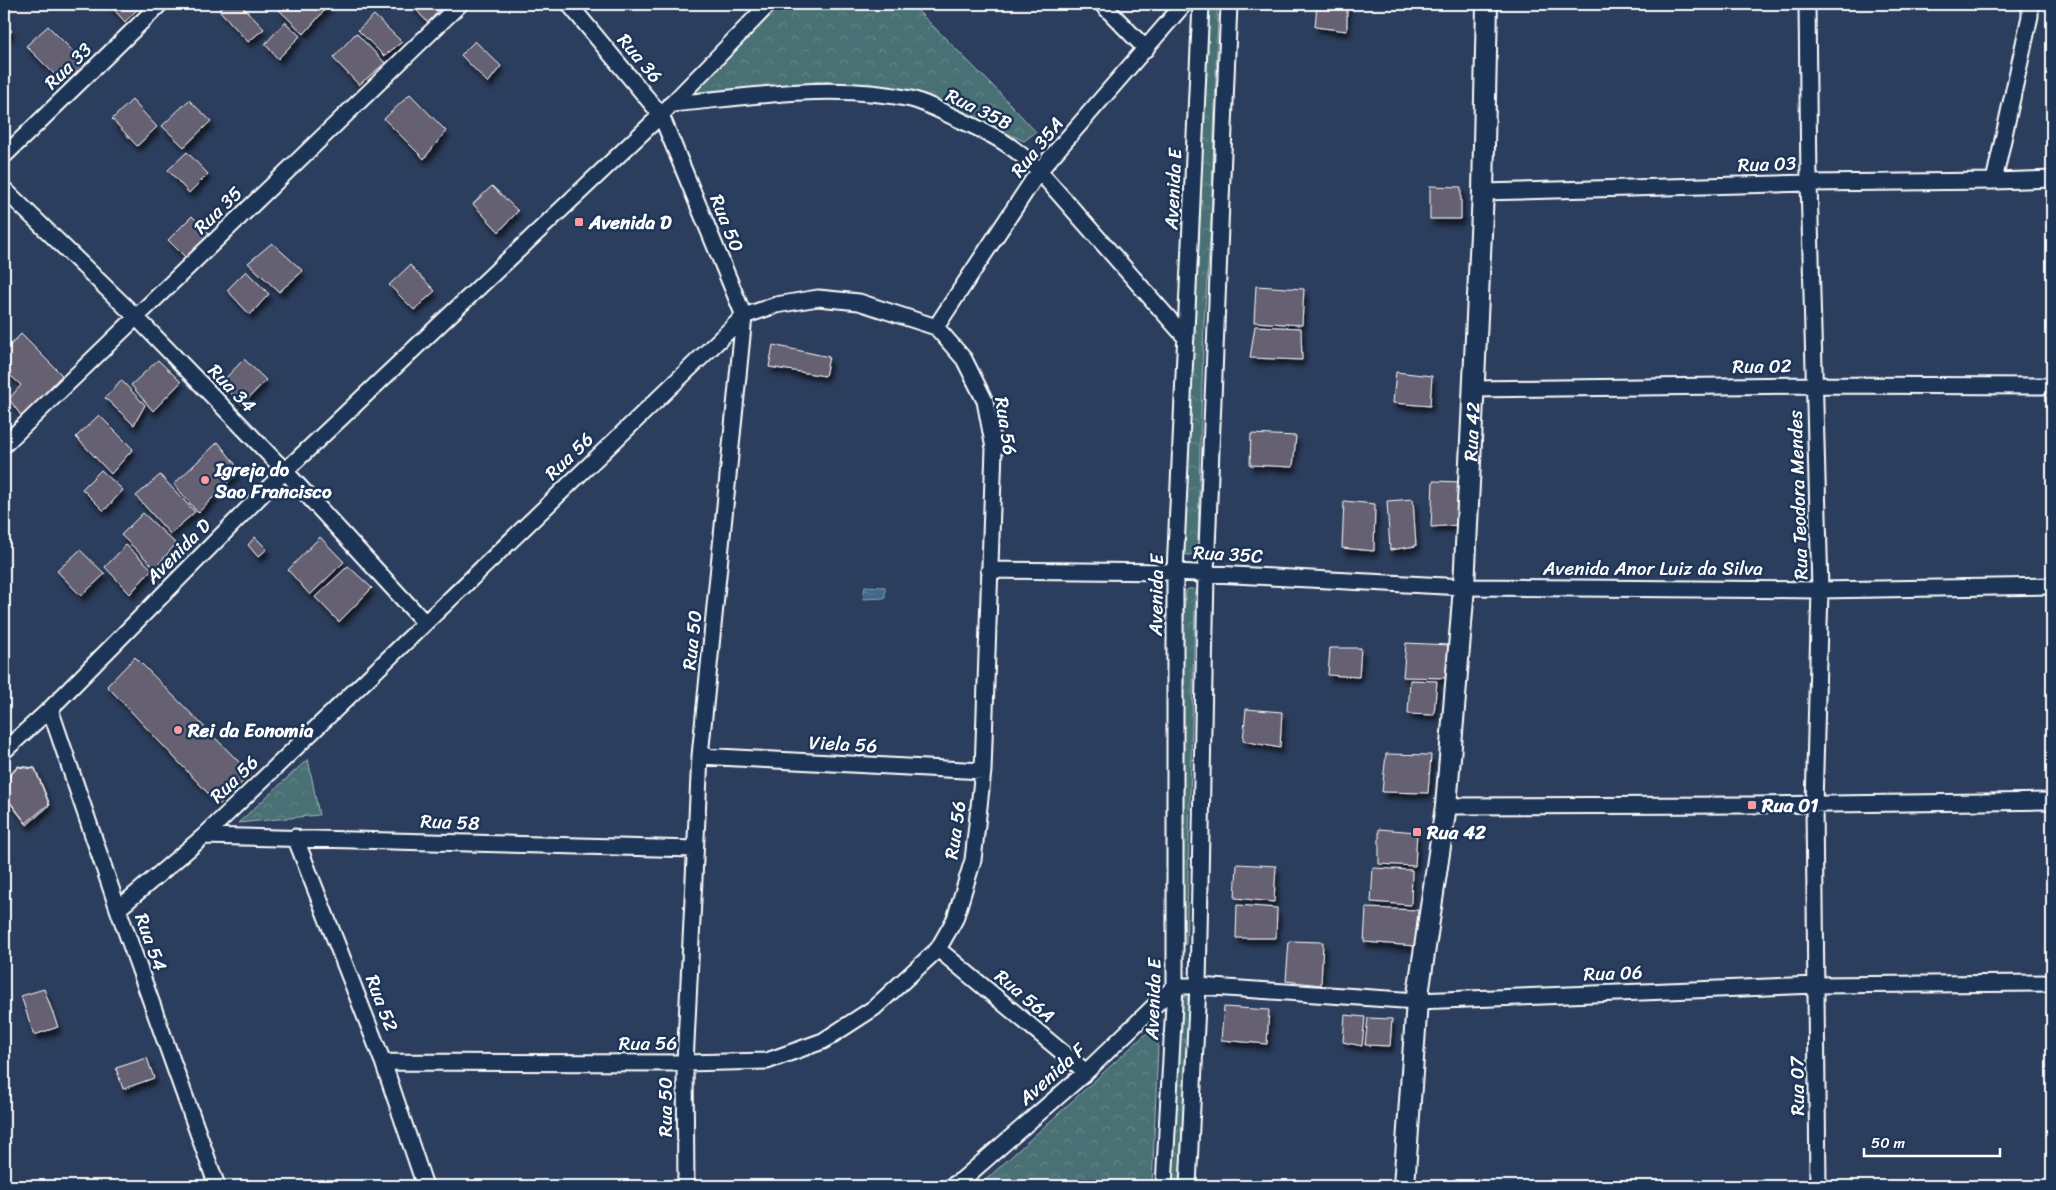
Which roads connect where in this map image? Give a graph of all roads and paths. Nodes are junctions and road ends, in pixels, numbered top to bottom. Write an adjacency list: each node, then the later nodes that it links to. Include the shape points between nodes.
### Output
1 (160, 4): 14 (street, Rua 33)
2 (460, 4): 21 (street, Rua 35)
3 (569, 4): 13 (street, Rua 36)
4 (769, 4): 13 (street, Avenida D)
5 (1102, 4): 12 (street)
6 (1184, 4): 12 (street, Rua 35A)
7 (1201, 4): 24 (street, Avenida E)
8 (1229, 4): 32 (street)
9 (1487, 4): 20 (street, Rua 42)
10 (1807, 4): 18 (street, Rua Teodora Mendes)
11 (2030, 4): 17 (street)
12 (1146, 49): 15 (street, Rua 35A)
13 (666, 110): 15 (street, Rua 35B, via 808,92 860,93 912,100 995,136 1022,154); 22 (street, Rua 50); 29 (street, Avenida D)
14 (4, 156)
15 (1039, 171): 23 (street, Rua 35A); 24 (street, Rua 35B)
16 (2052, 179): 17 (street, Rua 03)
17 (1994, 182): 18 (street, Rua 03)
18 (1809, 183): 20 (street, Rua 03); 25 (street, Rua Teodora Mendes)
19 (4, 189): 21 (street, Rua 34)
20 (1483, 192): 27 (street, Rua 42)
21 (136, 316): 28 (street, Rua 35); 29 (street, Rua 34)
22 (744, 316): 23 (street, Rua 56, via 776,305 818,298 859,302); 36 (street, Rua 56); 39 (street, Rua 50)
23 (936, 326): 30 (street, Rua 56, via 964,359 985,401 994,448)
24 (1186, 338): 31 (street, Avenida E)
25 (1815, 386): 26 (street, Rua 02); 27 (street, Rua 02); 35 (street, Rua Teodora Mendes)
26 (2052, 386)
27 (1472, 390): 34 (street, Rua 42)
28 (4, 445)
29 (285, 471): 36 (street, Rua 34); 37 (street, Avenida D)
30 (989, 570): 31 (street, Rua 35C); 40 (street, Rua 56)
31 (1175, 572): 32 (street, Rua 35C); 51 (street, Avenida E)
32 (1206, 573): 34 (street, Rua 35C); 52 (street)
33 (2052, 586): 35 (street, Avenida Anor Luiz da Silva)
34 (1464, 587): 35 (street, Avenida Anor Luiz da Silva); 43 (street, Rua 42)
35 (1820, 590): 42 (street, Rua Teodora Mendes)
36 (425, 623): 44 (street, Rua 56)
37 (50, 710): 38 (street, Avenida D); 47 (street, Rua 54)
38 (4, 751)
39 (700, 756): 40 (street, Viela 56); 46 (street, Rua 50)
40 (983, 771): 48 (street, Rua 56, via 973,860 955,918)
41 (2052, 801): 42 (street)
42 (1814, 804): 43 (street); 50 (street, Rua Teodora Mendes)
43 (1446, 806): 53 (street, Rua 42)
44 (204, 836): 45 (street, Rua 58); 47 (street, Rua 56)
45 (295, 837): 46 (street, Rua 58); 54 (street, Rua 52)
46 (694, 850): 55 (street, Rua 50)
47 (118, 910): 57 (street, Rua 54)
48 (938, 950): 55 (street, Rua 56, via 874,1008 824,1041 767,1061); 56 (street, Rua 56A)
49 (2052, 983): 50 (street, Rua 06)
50 (1816, 985): 53 (street, Rua 06); 64 (street, Rua 07)
51 (1175, 986): 52 (street, Rua 06); 56 (street, Avenida F); 61 (street, Avenida E)
52 (1198, 986): 53 (street, Rua 06); 62 (street)
53 (1417, 1001): 63 (street, Rua 42)
54 (383, 1062): 55 (street, Rua 56); 58 (street, Rua 52)
55 (685, 1063): 59 (street, Rua 50)
56 (1086, 1072): 60 (street, Avenida F)
57 (217, 1186)
58 (425, 1186)
59 (686, 1186)
60 (952, 1186)
61 (1164, 1186)
62 (1188, 1186)
63 (1404, 1186)
64 (1818, 1186)

